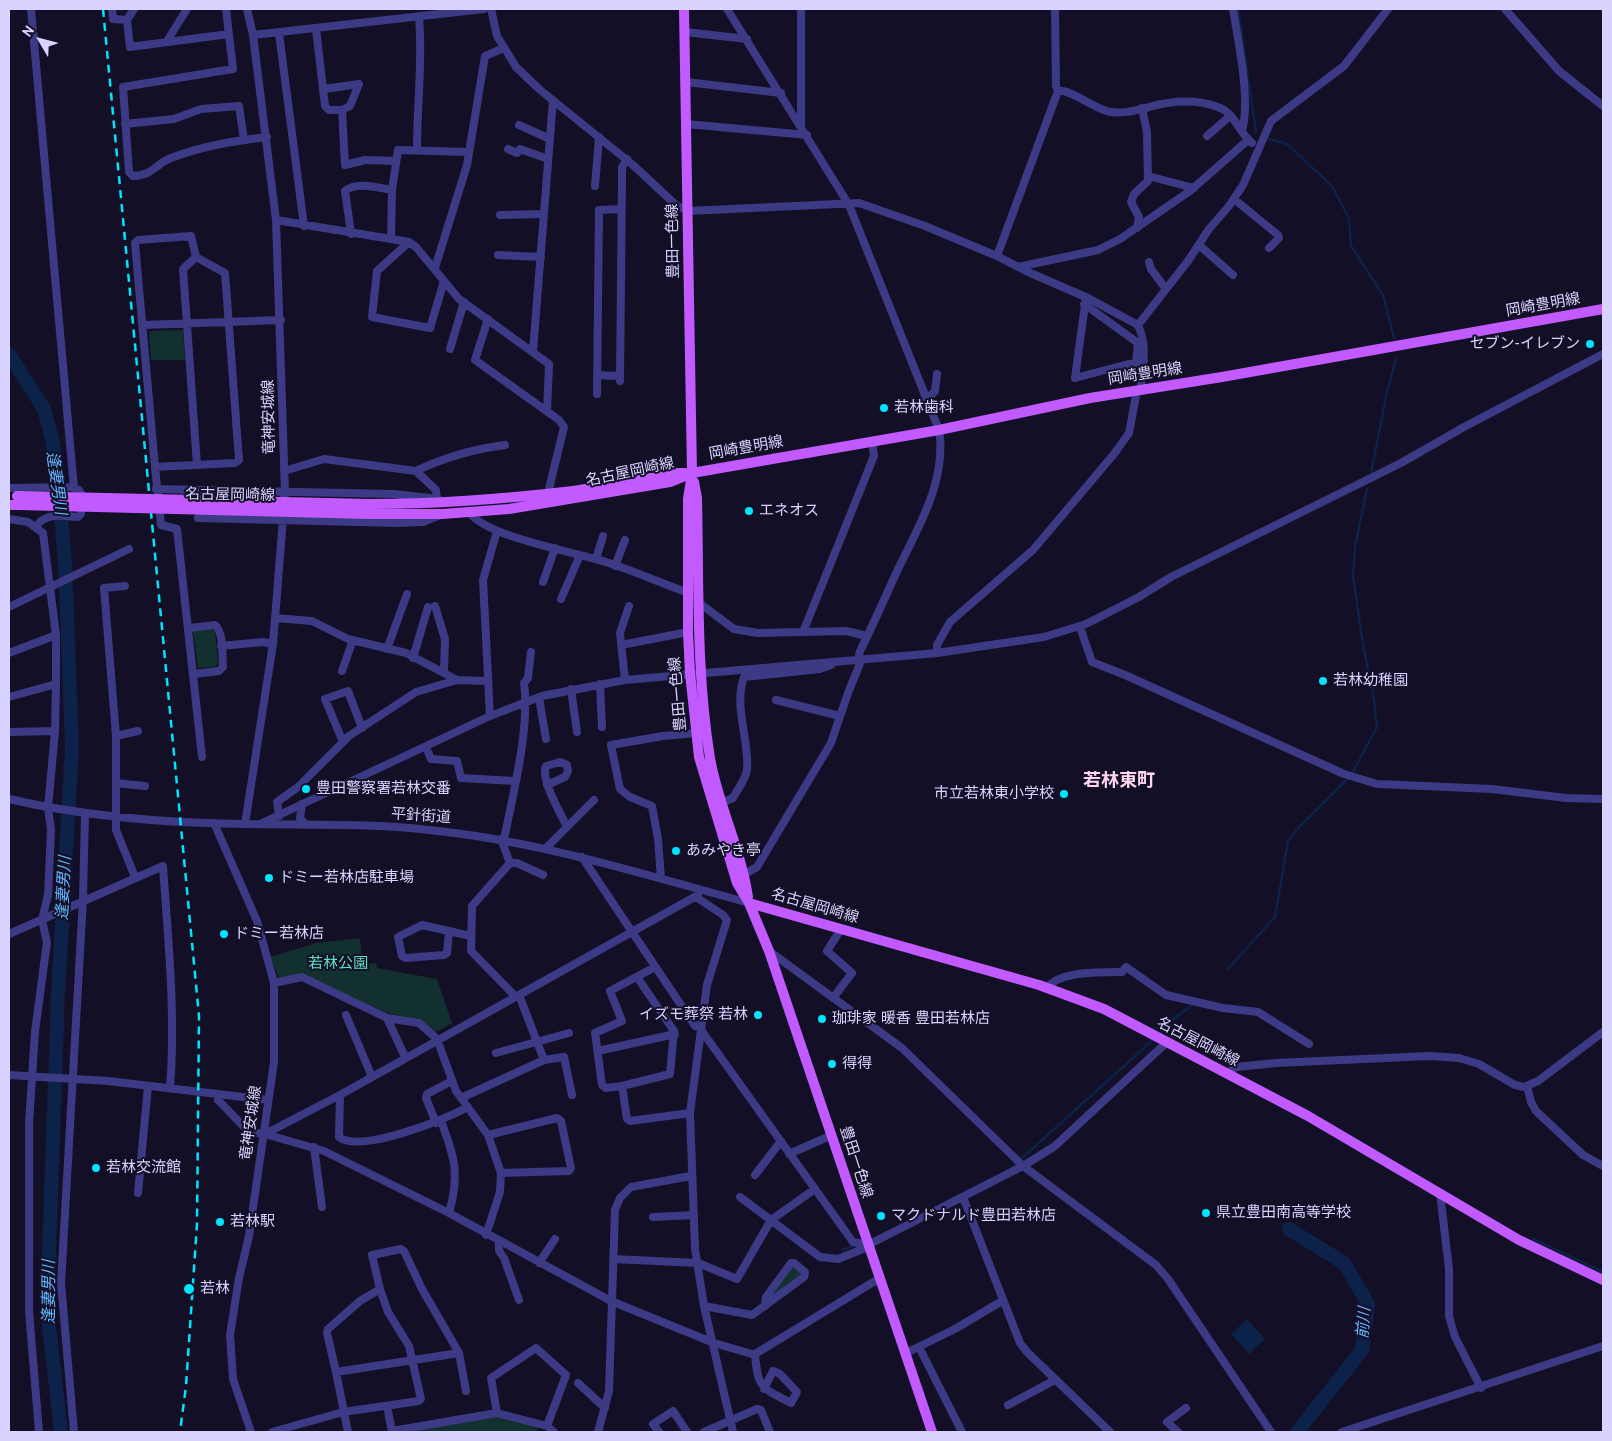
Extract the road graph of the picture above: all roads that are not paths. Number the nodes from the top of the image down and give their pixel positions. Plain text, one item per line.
1 (31, 9) edge
2 (112, 9) edge
3 (134, 9) edge
4 (187, 9) edge
5 (226, 9) edge
6 (247, 9) edge
7 (484, 9) edge
8 (491, 9) edge
9 (684, 9) edge
10 (727, 9) edge
11 (801, 9) edge
12 (1055, 9) edge
13 (1234, 9) edge
14 (1388, 9) edge
15 (1505, 9) edge
16 (418, 16) junction
17 (127, 20) junction
18 (316, 29) junction
19 (685, 32) junction
20 (279, 33) junction
21 (230, 34) junction
22 (253, 35) junction
23 (747, 39) junction
24 (168, 41) junction
25 (504, 48) junction
26 (686, 82) junction
27 (324, 90) junction
28 (1058, 91) junction
29 (781, 93) junction
30 (553, 100) junction
31 (1603, 106) edge
32 (1142, 108) junction
33 (342, 110) junction
34 (1230, 116) junction
35 (125, 124) junction
36 (686, 124) junction
37 (518, 125) dead end
38 (801, 125) junction
39 (1242, 130) junction
40 (807, 135) junction
41 (1207, 136) dead end
42 (267, 137) junction
43 (599, 137) junction
44 (550, 139) junction
45 (244, 140) junction
46 (1248, 140) junction
47 (1258, 147) junction
48 (417, 149) junction
49 (508, 149) dead end
50 (469, 152) junction
51 (548, 159) junction
52 (627, 159) junction
53 (395, 161) junction
54 (1148, 176) junction
55 (595, 186) dead end
56 (1194, 188) junction
57 (392, 190) junction
58 (1234, 199) junction
59 (850, 205) junction
60 (621, 209) junction
61 (688, 211) junction
62 (544, 214) junction
63 (500, 215) dead end
64 (276, 220) junction
65 (304, 226) junction
66 (1137, 228) junction
67 (351, 234) junction
68 (391, 239) junction
69 (409, 242) junction
70 (1199, 245) junction
71 (1270, 248) dead end
72 (498, 255) dead end
73 (998, 256) junction
74 (196, 257) junction
75 (541, 257) junction
76 (1149, 262) dead end
77 (1018, 267) junction
78 (435, 268) junction
79 (1234, 275) dead end
80 (444, 281) junction
81 (1166, 289) junction
82 (1085, 300) junction
83 (464, 302) junction
84 (1603, 309) edge
85 (488, 319) junction
86 (281, 320) junction
87 (228, 322) junction
88 (186, 323) junction
89 (1138, 325) junction
90 (144, 326) junction
91 (450, 349) dead end
92 (533, 351) junction
93 (1603, 354) edge
94 (1144, 360) junction
95 (1136, 363) junction
96 (937, 374) dead end
97 (597, 375) junction
98 (1139, 390) junction
99 (597, 394) dead end
100 (927, 400) junction
101 (547, 411) junction
102 (939, 430) junction
103 (872, 441) junction
104 (505, 445) dead end
105 (197, 465) junction
106 (156, 467) junction
107 (284, 470) junction
108 (416, 471) junction
109 (692, 473) junction
110 (9, 488) edge
111 (72, 488) junction
112 (156, 489) junction
113 (284, 493) junction
114 (548, 493) junction
115 (13, 501) edge
116 (440, 501) junction
117 (370, 509) junction
118 (442, 514) junction
119 (470, 514) junction
120 (198, 518) dead end
121 (9, 519) edge
122 (283, 520) junction
123 (36, 527) junction
124 (497, 531) junction
125 (603, 536) dead end
126 (625, 540) dead end
127 (555, 548) junction
128 (128, 549) dead end
129 (580, 555) junction
130 (596, 559) junction
131 (615, 566) junction
132 (543, 582) dead end
133 (51, 586) junction
134 (125, 586) dead end
135 (689, 593) junction
136 (407, 594) dead end
137 (562, 599) dead end
138 (698, 602) junction
139 (629, 606) dead end
140 (9, 607) edge
141 (275, 618) junction
142 (1080, 627) junction
143 (189, 628) junction
144 (688, 632) junction
145 (803, 632) junction
146 (56, 635) junction
147 (867, 636) junction
148 (354, 640) junction
149 (273, 644) junction
150 (621, 645) junction
151 (221, 646) junction
152 (387, 649) junction
153 (531, 652) dead end
154 (9, 653) edge
155 (937, 653) junction
156 (413, 658) junction
157 (860, 661) junction
158 (841, 662) junction
159 (342, 671) dead end
160 (444, 672) junction
161 (695, 673) junction
162 (194, 674) junction
163 (457, 680) junction
164 (624, 680) junction
165 (488, 681) junction
166 (56, 684) junction
167 (600, 684) junction
168 (571, 689) junction
169 (9, 697) edge
170 (539, 698) junction
171 (776, 700) dead end
172 (526, 703) junction
173 (490, 716) junction
174 (840, 716) junction
175 (602, 727) dead end
176 (362, 728) junction
177 (55, 731) junction
178 (138, 731) dead end
179 (9, 732) edge
180 (577, 732) dead end
181 (696, 733) junction
182 (116, 736) junction
183 (546, 739) dead end
184 (343, 742) junction
185 (426, 747) junction
186 (202, 757) dead end
187 (515, 781) junction
188 (116, 783) junction
189 (548, 785) dead end
190 (145, 786) dead end
191 (1603, 798) edge
192 (9, 800) edge
193 (594, 800) dead end
194 (721, 802) junction
195 (302, 804) junction
196 (50, 809) junction
197 (84, 813) junction
198 (279, 816) junction
199 (117, 817) junction
200 (214, 823) junction
201 (245, 824) junction
202 (260, 824) junction
203 (306, 825) junction
204 (568, 827) junction
205 (502, 839) junction
206 (546, 848) junction
207 (582, 856) junction
208 (510, 863) junction
209 (543, 874) dead end
210 (745, 874) junction
211 (135, 877) junction
212 (660, 878) junction
213 (702, 890) junction
214 (696, 897) junction
215 (81, 900) junction
216 (749, 902) junction
217 (43, 918) junction
218 (841, 929) junction
219 (449, 932) junction
220 (632, 933) junction
221 (9, 934) edge
222 (471, 936) junction
223 (769, 951) junction
224 (655, 967) junction
225 (637, 977) junction
226 (274, 984) junction
227 (1048, 988) junction
228 (517, 996) junction
229 (833, 998) junction
230 (346, 1015) dead end
231 (387, 1018) junction
232 (700, 1027) junction
233 (569, 1032) dead end
234 (1603, 1032) edge
235 (675, 1034) junction
236 (436, 1039) junction
237 (537, 1041) junction
238 (1166, 1043) junction
239 (1309, 1044) dead end
240 (598, 1051) junction
241 (496, 1053) dead end
242 (405, 1057) junction
243 (544, 1060) junction
244 (1227, 1073) junction
245 (9, 1075) edge
246 (372, 1076) junction
247 (34, 1078) junction
248 (72, 1079) junction
249 (452, 1081) junction
250 (148, 1086) junction
251 (622, 1086) junction
252 (1527, 1086) junction
253 (170, 1088) junction
254 (340, 1095) junction
255 (572, 1095) dead end
256 (461, 1098) junction
257 (218, 1100) dead end
258 (268, 1100) junction
259 (468, 1107) junction
260 (690, 1113) junction
261 (439, 1122) junction
262 (265, 1134) junction
263 (488, 1135) junction
264 (832, 1135) junction
265 (781, 1141) junction
266 (314, 1147) junction
267 (789, 1154) junction
268 (1023, 1166) junction
269 (1603, 1166) edge
270 (501, 1173) junction
271 (755, 1175) dead end
272 (691, 1176) junction
273 (815, 1189) junction
274 (138, 1193) dead end
275 (1440, 1194) junction
276 (740, 1197) dead end
277 (963, 1197) junction
278 (322, 1207) dead end
279 (449, 1213) junction
280 (694, 1215) junction
281 (653, 1217) dead end
282 (771, 1220) junction
283 (486, 1235) junction
284 (555, 1239) dead end
285 (499, 1242) junction
286 (868, 1246) junction
287 (613, 1259) junction
288 (539, 1263) junction
289 (698, 1263) junction
290 (880, 1278) junction
291 (1603, 1280) edge
292 (380, 1290) junction
293 (519, 1300) dead end
294 (611, 1301) junction
295 (1002, 1301) junction
296 (704, 1306) junction
297 (765, 1306) junction
298 (714, 1343) junction
299 (919, 1346) junction
300 (1603, 1346) edge
301 (459, 1352) junction
302 (906, 1353) junction
303 (755, 1354) junction
304 (414, 1360) junction
305 (336, 1372) junction
306 (1055, 1380) junction
307 (578, 1383) dead end
308 (1481, 1388) junction
309 (764, 1389) dead end
310 (466, 1391) dead end
311 (1008, 1405) dead end
312 (387, 1406) junction
313 (606, 1408) junction
314 (1186, 1408) dead end
315 (343, 1412) junction
316 (497, 1413) junction
317 (730, 1420) junction
318 (547, 1426) junction
319 (40, 1432) edge
320 (74, 1432) edge
321 (251, 1432) edge
322 (272, 1432) edge
323 (348, 1432) edge
324 (392, 1432) edge
325 (554, 1432) edge
326 (598, 1432) edge
327 (659, 1432) edge
328 (687, 1432) edge
329 (704, 1432) edge
330 (732, 1432) edge
331 (770, 1432) edge
332 (932, 1432) edge
333 (962, 1432) edge
334 (1110, 1432) edge
335 (1178, 1432) edge
336 (1271, 1432) edge
337 (1342, 1432) edge

1 - 111 street
2 - 17 street
3 - 17 street
4 - 24 street
5 - 21 street
6 - 22 street, 竜神安城線
7 - 16 street
8 - 25 street
9 - 19 main road, 豊田一色線
10 - 23 street
11 - 38 street
12 - 28 street
13 - 39 street
14 - 47 street
15 - 31 street
16 - 18 street
16 - 48 street
17 - 24 street
18 - 20 street
18 - 27 street
19 - 23 street
19 - 26 main road, 豊田一色線
20 - 22 street
20 - 65 street
21 - 24 street
21 - 35 street
22 - 42 street, 竜神安城線
23 - 29 street
25 - 30 street
25 - 50 street
26 - 29 street
26 - 36 main road, 豊田一色線
27 - 33 street
27 - 33 street
28 - 32 street
28 - 73 street
29 - 38 street
30 - 43 street
30 - 44 street
32 - 34 street
32 - 54 street
33 - 53 street
34 - 39 street
34 - 41 street
35 - 45 street
35 - 45 street
36 - 40 street
36 - 61 main road, 豊田一色線
37 - 44 street
38 - 40 street
39 - 46 street
40 - 59 street
42 - 45 street
42 - 64 street, 竜神安城線
43 - 52 street
43 - 55 street
44 - 51 street
46 - 47 street
46 - 56 street
47 - 58 street
48 - 50 street
48 - 53 street
49 - 51 street
50 - 78 street
51 - 62 street
52 - 60 street
52 - 61 street
53 - 57 street
54 - 56 street
54 - 66 street
56 - 66 street
57 - 67 street
57 - 68 street
58 - 70 street
58 - 71 street
59 - 61 street
59 - 73 street
59 - 100 street
60 - 97 street
60 - 97 street
61 - 109 main road, 豊田一色線
62 - 63 street
62 - 75 street
64 - 65 street
64 - 86 street, 竜神安城線
65 - 67 street
66 - 77 street
67 - 68 street
68 - 69 street
69 - 78 street
69 - 80 street
70 - 79 street
70 - 81 street
72 - 75 street
73 - 77 street
74 - 87 street
74 - 88 street
74 - 90 street
75 - 92 street
76 - 81 street
77 - 82 street
78 - 80 street
80 - 83 street
81 - 89 street
82 - 89 street
82 - 95 street
82 - 95 street
83 - 85 street
83 - 91 street
84 - 98 main road, 岡崎豊明線
85 - 92 street
85 - 101 street
86 - 87 street
86 - 107 street, 竜神安城線
87 - 88 street
87 - 105 street
88 - 90 street
88 - 105 street
89 - 94 street
90 - 106 street
92 - 101 street
93 - 142 street
94 - 95 street
94 - 98 street
96 - 100 street
97 - 99 street
98 - 102 main road, 岡崎豊明線
98 - 155 street
100 - 102 street
101 - 114 street
102 - 103 main road, 岡崎豊明線
102 - 147 street
103 - 109 main road, 岡崎豊明線
103 - 145 street
104 - 108 street
105 - 106 street
106 - 112 street
107 - 108 street
107 - 113 street, 竜神安城線
108 - 116 street
109 - 114 main road, 名古屋岡崎線
109 - 119 main road, 名古屋岡崎線
109 - 135 main road, 豊田一色線
109 - 138 main road, 豊田一色線
110 - 111 street
111 - 123 street
112 - 113 street
112 - 143 street
113 - 116 street
113 - 122 street, 竜神安城線
114 - 116 main road, 名古屋岡崎線
115 - 117 main road, 名古屋岡崎線, bridge
116 - 117 main road, 名古屋岡崎線
117 - 118 main road, 名古屋岡崎線
118 - 119 main road, 名古屋岡崎線
118 - 122 street
119 - 124 street
120 - 122 street
121 - 123 street
122 - 141 street, 竜神安城線
123 - 133 street
124 - 127 street
124 - 165 street
125 - 130 street
126 - 131 street
127 - 129 street
127 - 132 street
128 - 133 street
129 - 130 street
129 - 137 street
130 - 131 street
131 - 135 street
133 - 140 street
133 - 146 street
134 - 182 street
135 - 144 main road, 豊田一色線
136 - 152 street
138 - 145 street
138 - 161 main road, 豊田一色線
139 - 150 street
141 - 148 street
141 - 149 street, 竜神安城線
142 - 155 street
142 - 191 street
143 - 151 street
143 - 162 street
144 - 150 street
144 - 161 main road, 豊田一色線
145 - 147 street
146 - 154 street
146 - 166 street
147 - 157 street
148 - 152 street
148 - 159 street
149 - 151 street
149 - 201 street, 竜神安城線
150 - 164 street
151 - 162 street
152 - 156 street
153 - 172 street
155 - 157 street
156 - 160 street
156 - 160 street
157 - 158 street
157 - 174 street
158 - 161 street
158 - 194 street
160 - 163 street
161 - 164 street
161 - 181 main road, 豊田一色線
161 - 194 main road, 豊田一色線
162 - 186 street
163 - 165 street
163 - 176 street
164 - 167 street
165 - 173 street
166 - 169 street
166 - 177 street
167 - 168 street
167 - 175 street
168 - 170 street
168 - 180 street
170 - 172 street
170 - 183 street
171 - 174 street
172 - 173 street
172 - 187 street
173 - 185 street
174 - 210 street
176 - 184 street
176 - 184 street
177 - 179 street
177 - 196 street
178 - 182 street
181 - 212 street
181 - 216 main road, 豊田一色線
182 - 188 street
184 - 198 street
185 - 187 street
185 - 195 street
187 - 205 street
188 - 190 street
188 - 199 street
189 - 204 street
192 - 196 street, 平針街道
193 - 204 street
194 - 210 main road, 豊田一色線
195 - 198 street
195 - 203 street
196 - 197 street, 平針街道
196 - 217 street
197 - 199 street, 平針街道
197 - 215 street
198 - 202 street
199 - 200 street, 平針街道
199 - 211 street
200 - 201 street, 平針街道
200 - 226 street, 竜神安城線
201 - 202 street, 平針街道
202 - 203 street, 平針街道
203 - 205 street, 平針街道
204 - 206 street
205 - 206 street, 平針街道
205 - 208 street
206 - 207 street, 平針街道
207 - 212 street, 平針街道
207 - 220 street
208 - 209 street
208 - 222 street
210 - 216 main road, 豊田一色線
211 - 215 street
211 - 253 street
212 - 213 street, 平針街道
213 - 214 street
213 - 216 street, 平針街道
214 - 220 street
214 - 232 street
215 - 217 street
215 - 248 street
216 - 218 main road, 名古屋岡崎線
216 - 223 main road, 豊田一色線
217 - 221 street
217 - 247 street
218 - 227 main road, 名古屋岡崎線
218 - 229 street
219 - 219 street
219 - 222 street
220 - 224 street
220 - 228 street
222 - 228 street
223 - 229 street
223 - 264 main road, 豊田一色線
224 - 225 street
224 - 232 street
225 - 235 street
225 - 240 street
226 - 231 street
226 - 258 street, 竜神安城線
227 - 238 main road, 名古屋岡崎線
227 - 239 street
228 - 236 street
228 - 237 street
229 - 268 street
230 - 246 street
231 - 236 street
231 - 242 street
232 - 260 street
232 - 265 street
233 - 237 street
234 - 252 street
235 - 240 street
235 - 251 street
236 - 242 street
236 - 249 street
237 - 241 street
237 - 243 street
238 - 244 main road, 名古屋岡崎線
238 - 268 street
240 - 251 street
242 - 246 street
243 - 255 street
243 - 256 street
244 - 252 street
244 - 275 main road, 名古屋岡崎線
245 - 247 street
246 - 254 street
247 - 248 street
247 - 319 street
248 - 250 street
248 - 320 street
249 - 256 street
249 - 261 street
250 - 253 street
250 - 274 street
251 - 260 street
252 - 269 street
253 - 258 street
254 - 261 street
254 - 262 street
256 - 259 street
257 - 262 street
258 - 262 street, 竜神安城線
259 - 261 street
259 - 263 street
260 - 272 street
261 - 279 street
262 - 266 street
262 - 321 street, 竜神安城線
263 - 270 street
263 - 270 street
264 - 267 street
264 - 286 main road, 豊田一色線
265 - 267 street
265 - 271 street
266 - 278 street
266 - 279 street
267 - 273 street
268 - 277 street
268 - 336 street
270 - 283 street
272 - 280 street
272 - 287 street
273 - 282 street
273 - 286 street
275 - 291 main road, 名古屋岡崎線
275 - 308 street
276 - 282 street
277 - 286 street
277 - 295 street
279 - 283 street
280 - 281 street
280 - 289 street
282 - 286 street
282 - 289 street
283 - 285 street
284 - 288 street
285 - 288 street
285 - 293 street
286 - 290 main road, 豊田一色線
287 - 289 street
287 - 294 street
288 - 294 street
289 - 296 street
290 - 302 main road, 豊田一色線
290 - 303 street
292 - 301 street
292 - 304 street
292 - 305 street
294 - 298 street
294 - 313 street
295 - 299 street
295 - 306 street
296 - 297 street
296 - 298 street
297 - 297 street
298 - 303 street
298 - 317 street
299 - 302 street
299 - 333 street
300 - 308 street
301 - 304 street
301 - 310 street
302 - 332 main road, 豊田一色線
303 - 309 street
304 - 305 street
304 - 312 street
305 - 315 street
306 - 311 street
306 - 334 street
307 - 313 street
308 - 337 street
312 - 315 street
312 - 324 street
313 - 326 street
314 - 335 street
315 - 322 street
315 - 323 street
316 - 318 street
316 - 318 street
316 - 324 street
317 - 329 street
317 - 330 street
317 - 331 street
318 - 325 street
327 - 328 street

